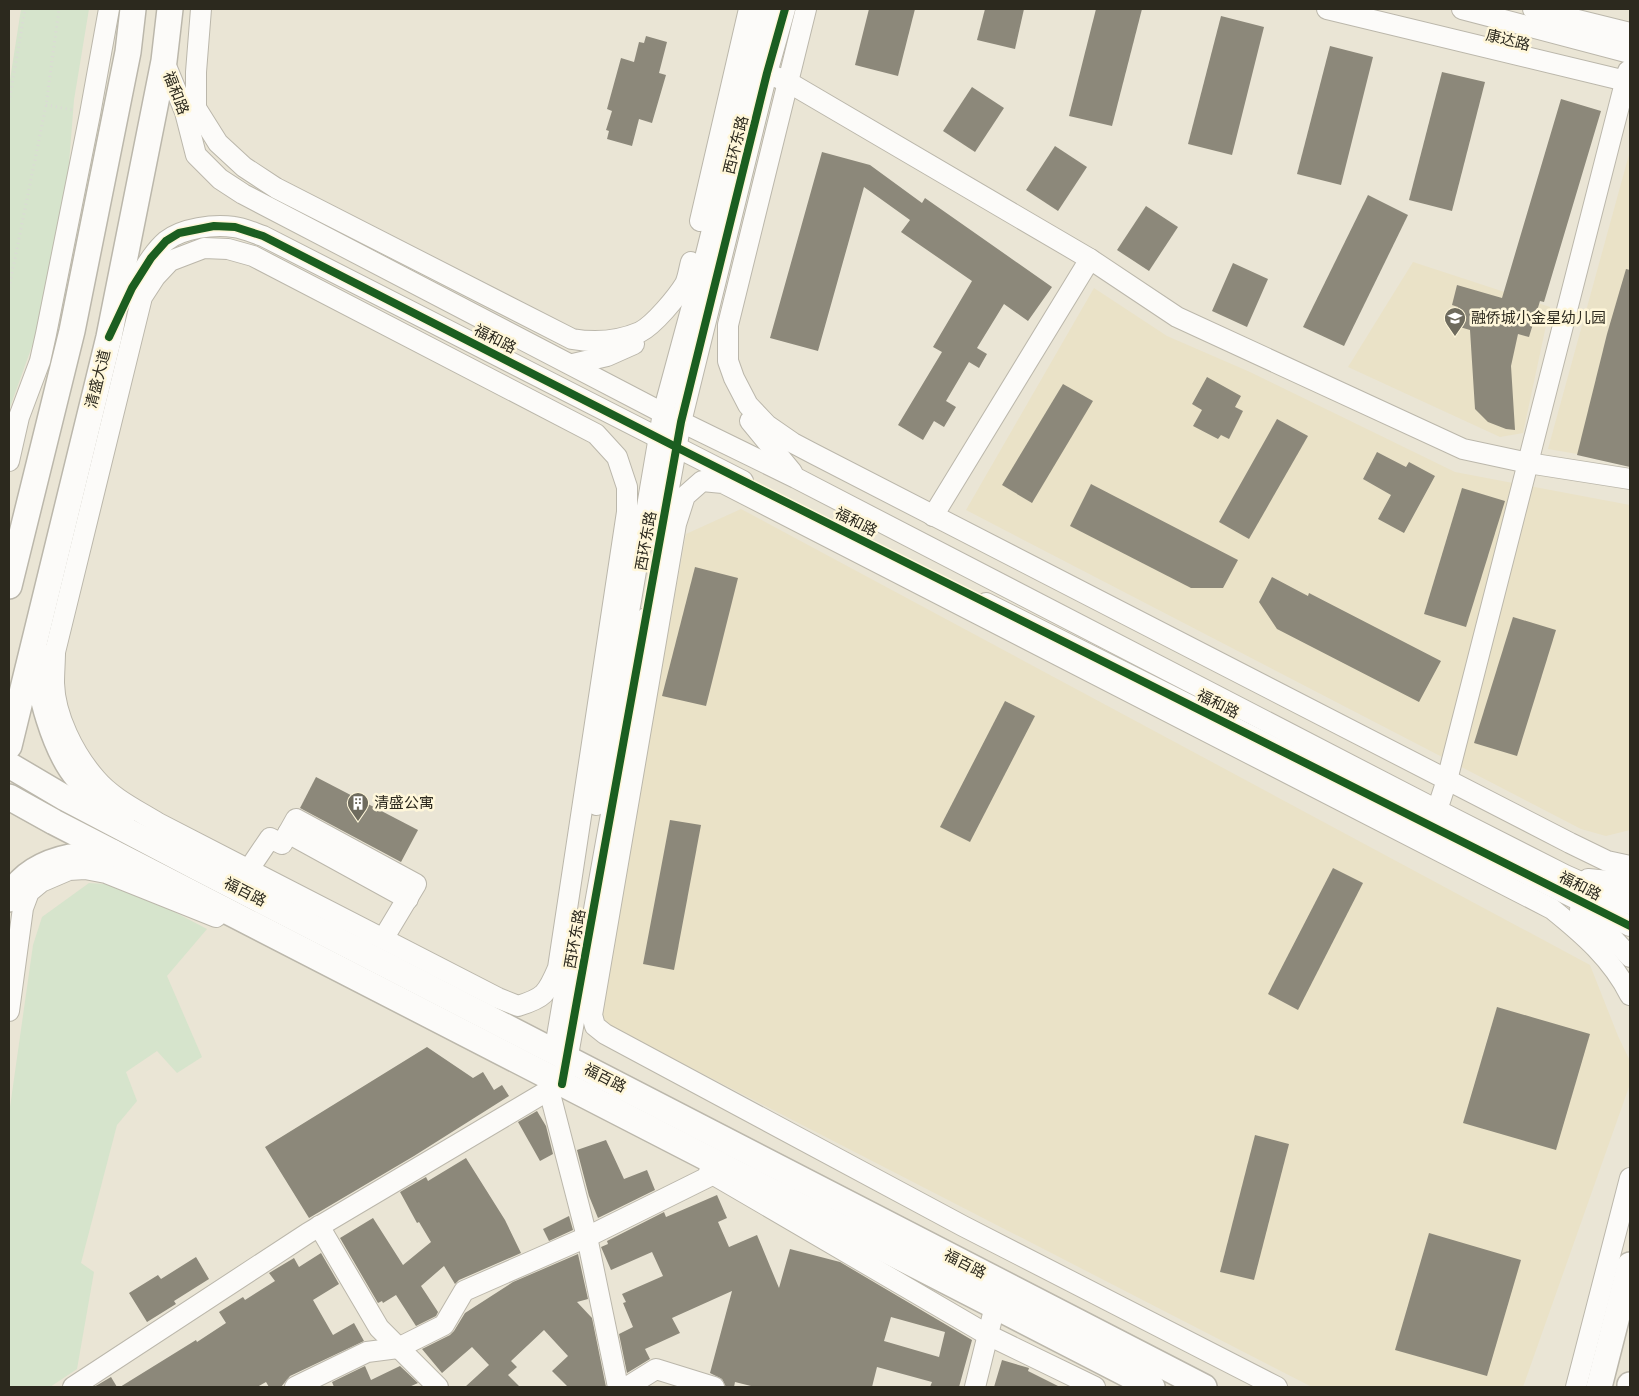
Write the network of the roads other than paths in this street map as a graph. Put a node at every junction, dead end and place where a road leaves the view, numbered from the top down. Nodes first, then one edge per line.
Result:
1 (109, 9) edge
2 (134, 9) edge
3 (170, 9) edge
4 (201, 9) edge
5 (749, 9) edge
6 (767, 9) edge
7 (785, 9) edge
8 (806, 9) edge
9 (1327, 9) edge
10 (1385, 9) edge
11 (1462, 9) edge
12 (1533, 9) edge
13 (1630, 33) edge
14 (164, 61) junction
15 (1629, 72) edge
16 (768, 73) junction
17 (788, 82) junction
18 (705, 258) junction
19 (1090, 259) junction
20 (714, 293) junction
21 (109, 337) junction
22 (572, 364) junction
23 (663, 413) junction
24 (682, 422) junction
25 (658, 438) junction
26 (676, 447) junction
27 (9, 462) edge
28 (1528, 463) junction
29 (796, 478) junction
30 (1630, 479) edge
31 (934, 516) junction
32 (13, 564) edge
33 (9, 586) edge
34 (40, 621) junction
35 (9, 746) edge
36 (9, 765) edge
37 (1447, 780) junction
38 (9, 797) edge
39 (1437, 810) junction
40 (112, 852) junction
41 (1630, 866) edge
42 (198, 868) junction
43 (249, 869) junction
44 (1557, 880) junction
45 (1630, 883) edge
46 (9, 899) edge
47 (1630, 904) edge
48 (1630, 926) edge
49 (384, 939) junction
50 (1630, 957) edge
51 (1630, 995) edge
52 (9, 1011) edge
53 (561, 1056) junction
54 (553, 1083) junction
55 (714, 1174) junction
56 (1630, 1178) edge
57 (319, 1226) junction
58 (587, 1237) junction
59 (1630, 1265) edge
60 (995, 1306) junction
61 (988, 1335) junction
62 (398, 1348) junction
63 (73, 1387) edge
64 (295, 1387) edge
65 (438, 1387) edge
66 (618, 1387) edge
67 (627, 1387) edge
68 (714, 1387) edge
69 (975, 1387) edge
70 (1095, 1387) edge
71 (1152, 1387) edge
72 (1204, 1387) edge
73 (1277, 1387) edge
74 (1576, 1387) edge
75 (1599, 1387) edge

1 - 27 street
2 - 32 main road
3 - 14 main road, 清盛大道
4 - 5 street
6 - 18 street, 西环东路
7 - 16 street, 西环东路
8 - 17 street
9 - 15 street
10 - 15 street, 康达路
11 - 15 street, 康达路
12 - 13 street
14 - 21 main road, 清盛大道
14 - 22 street, 福和路
15 - 28 street
16 - 17 street
16 - 20 street, 西环东路
17 - 19 street
17 - 31 street
18 - 22 street
18 - 23 street, 西环东路
19 - 28 street
19 - 31 street
20 - 24 street, 西环东路
20 - 29 street
21 - 25 street, 福和路
21 - 34 main road, 清盛大道
22 - 23 street, 福和路
23 - 24 street, 福和路
23 - 25 street, 西环东路
24 - 26 street, 西环东路
24 - 29 street, 福和路
25 - 26 street, 福和路
25 - 53 street, 西环东路
26 - 44 street, 福和路
26 - 53 street, 西环东路
28 - 30 street
28 - 37 street
29 - 39 street, 福和路
31 - 37 street
32 - 33 main road
34 - 35 main road, 清盛大道
34 - 42 main road
36 - 42 main road, 福百路
37 - 39 street
37 - 41 street
38 - 40 main road, 福百路
39 - 44 street, 福和路
40 - 46 main road
40 - 54 main road, 福百路
42 - 53 main road, 福百路
43 - 49 street
43 - 49 street
43 - 49 street
44 - 45 street
44 - 47 street, 福和路
44 - 48 street, 福和路
44 - 50 street
51 - 73 street
52 - 54 street
53 - 54 street, 西环东路
53 - 72 main road, 福百路
54 - 55 street
54 - 57 street
54 - 58 street
54 - 60 main road, 福百路
55 - 58 street
55 - 61 street
56 - 74 street
57 - 62 street
57 - 63 street
58 - 62 street
58 - 66 street
59 - 75 main road
60 - 61 street
60 - 71 main road, 福百路
61 - 69 street
61 - 70 street
62 - 64 street
62 - 65 street
67 - 68 street

